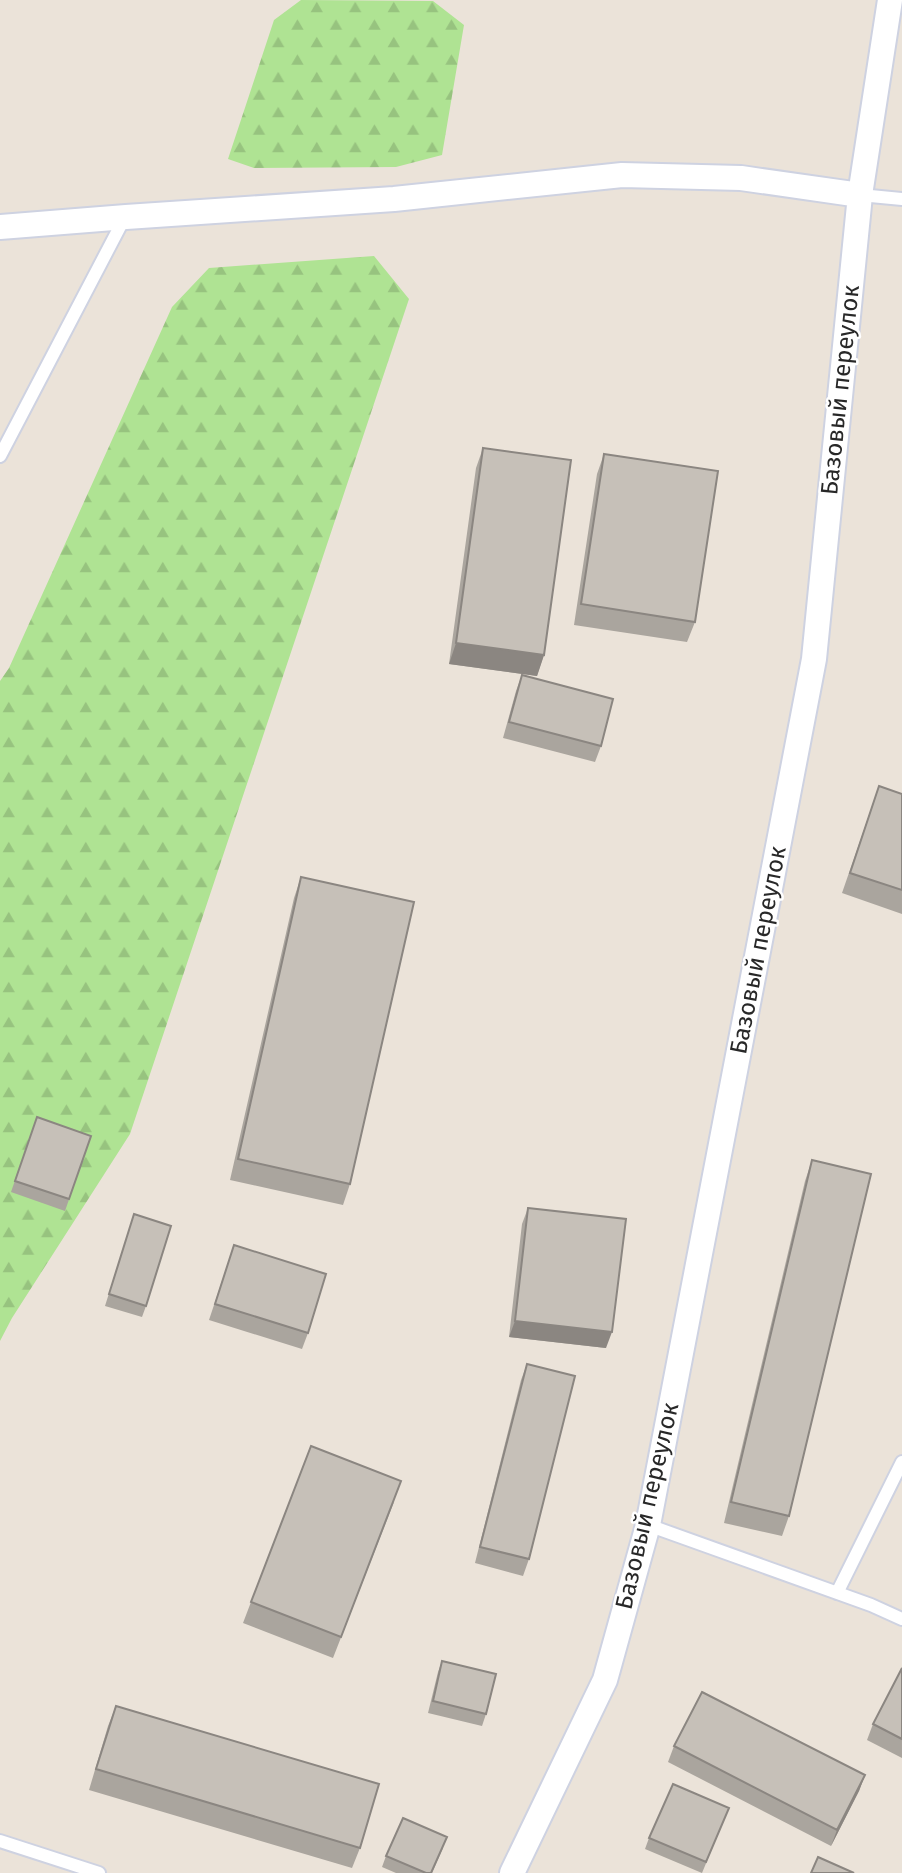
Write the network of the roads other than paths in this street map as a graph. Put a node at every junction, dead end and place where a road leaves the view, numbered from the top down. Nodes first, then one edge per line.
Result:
1 (890, 0) edge
2 (860, 195) junction
3 (902, 200) edge
4 (125, 216) junction
5 (0, 227) edge
6 (0, 456) edge
7 (902, 1462) edge
8 (648, 1525) junction
9 (837, 1593) junction
10 (902, 1619) edge
11 (0, 1841) edge
12 (99, 1873) edge
13 (512, 1873) edge

1 - 2 street, Базовый переулок
2 - 3 lane
2 - 4 street
2 - 8 street, Базовый переулок
4 - 5 street
4 - 6 lane
7 - 9 lane
8 - 9 lane
8 - 13 street, Базовый переулок
9 - 10 lane
11 - 12 lane

